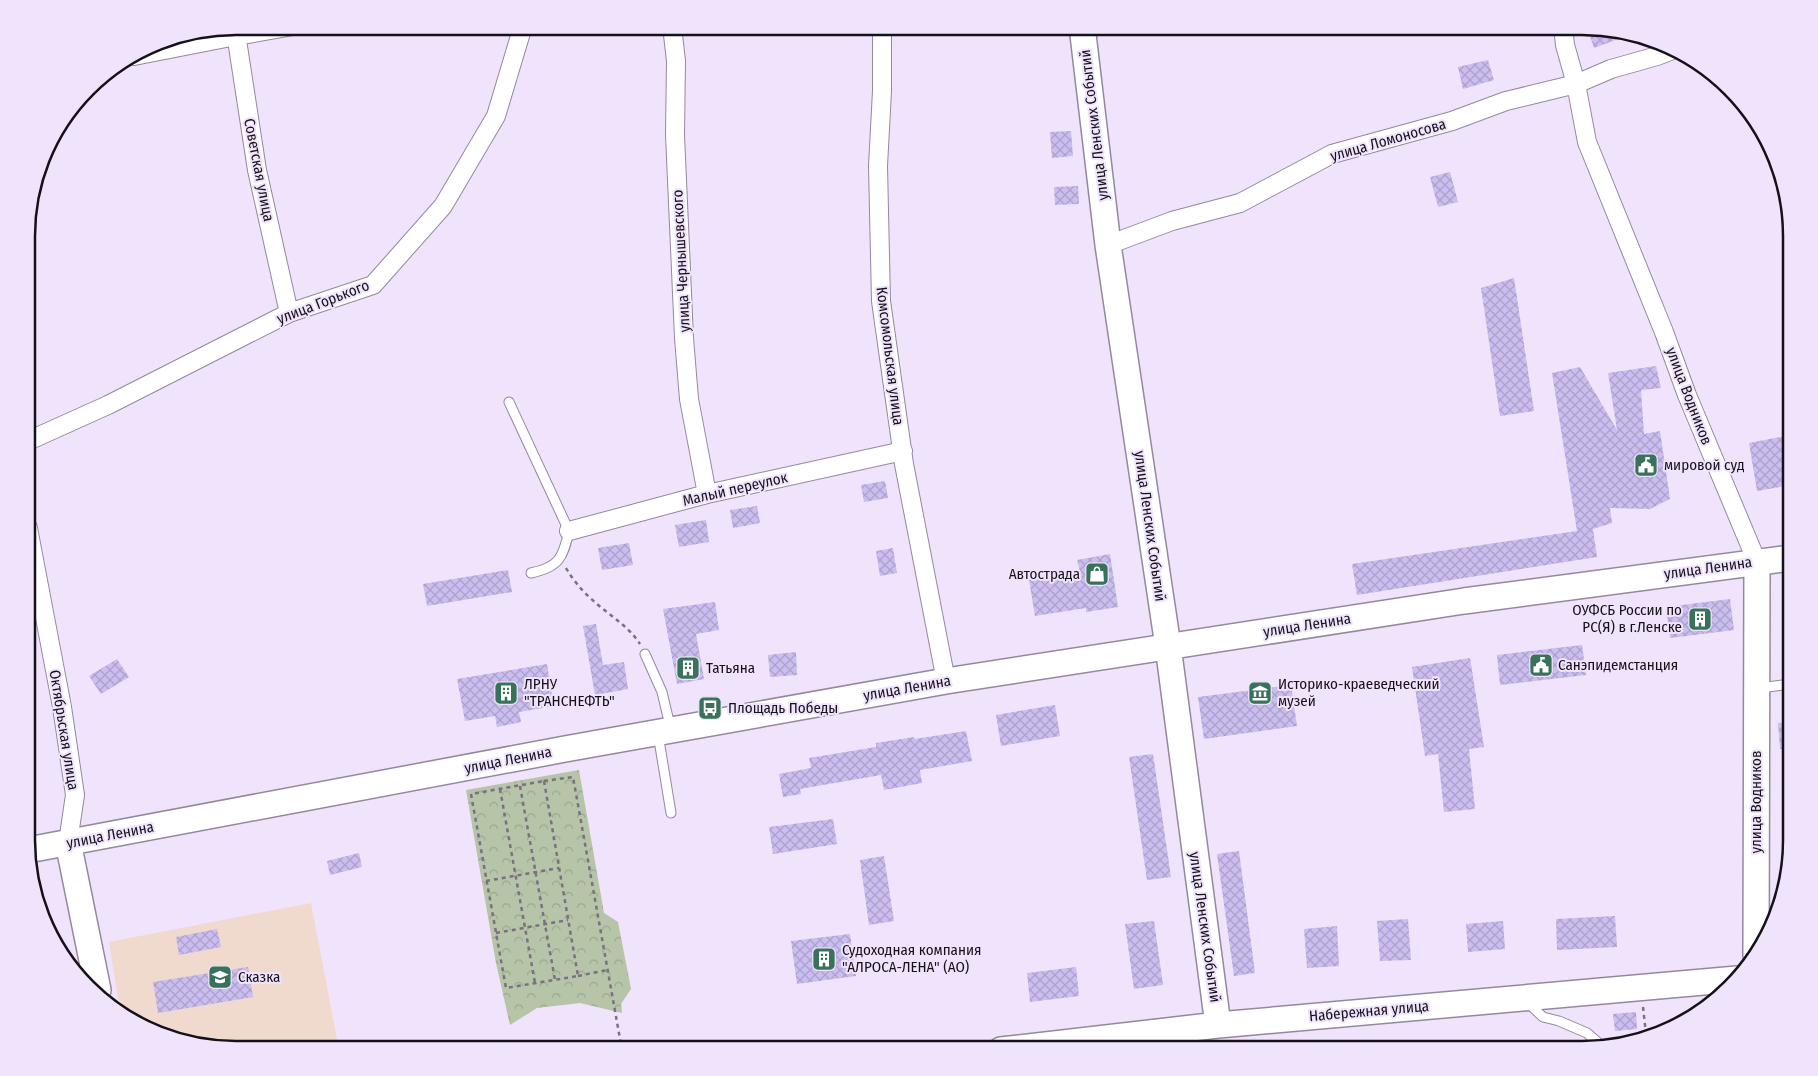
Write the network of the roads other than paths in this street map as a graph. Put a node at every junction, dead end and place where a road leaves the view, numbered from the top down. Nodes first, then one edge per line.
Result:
1 (236, 35) edge
2 (520, 35) edge
3 (673, 35) edge
4 (882, 35) edge
5 (1083, 35) edge
6 (1563, 35) edge
7 (212, 37) edge
8 (162, 49) edge
9 (1665, 53) edge
10 (1576, 84) junction
11 (1108, 245) junction
12 (289, 313) junction
13 (509, 402) dead end
14 (35, 438) edge
15 (903, 451) junction
16 (708, 494) junction
17 (569, 531) junction
18 (1783, 559) edge
19 (1757, 562) junction
20 (35, 565) edge
21 (531, 573) dead end
22 (1168, 646) junction
23 (646, 654) road end
24 (946, 681) junction
25 (1783, 685) edge
26 (1756, 688) junction
27 (665, 731) junction
28 (671, 813) dead end
29 (68, 842) junction
30 (35, 849) edge
31 (1756, 940) edge
32 (1726, 980) edge
33 (97, 985) edge
34 (1524, 998) junction
35 (1218, 1025) junction
36 (1079, 1041) edge
37 (1596, 1041) edge

1 - 12 street, Советская улица
2 - 12 street, улица Горького
3 - 16 street, улица Чернышевского
4 - 15 street, Комсомольская улица
5 - 11 street, улица Ленских Событий
6 - 10 street, улица Водников
7 - 8 street
9 - 10 street, улица Ломоносова
10 - 11 street, улица Ломоносова
10 - 19 street, улица Водников
11 - 22 street, улица Ленских Событий
12 - 14 street, улица Горького
13 - 17 lane
15 - 16 street, Малый переулок
15 - 24 street, Комсомольская улица
16 - 17 street, Малый переулок
17 - 21 lane
18 - 19 street, улица Ленина
19 - 22 street, улица Ленина
19 - 26 street, улица Водников
20 - 29 street, Октябрьская улица
22 - 24 street, улица Ленина
22 - 35 street, улица Ленских Событий
23 - 27 lane
24 - 27 street, улица Ленина
25 - 26 lane
26 - 31 street, улица Водников
27 - 28 lane
27 - 29 street, улица Ленина
29 - 30 street, улица Ленина
29 - 33 street, Октябрьская улица
32 - 34 street, Набережная улица
34 - 35 street, Набережная улица
34 - 37 lane
35 - 36 street, Набережная улица

